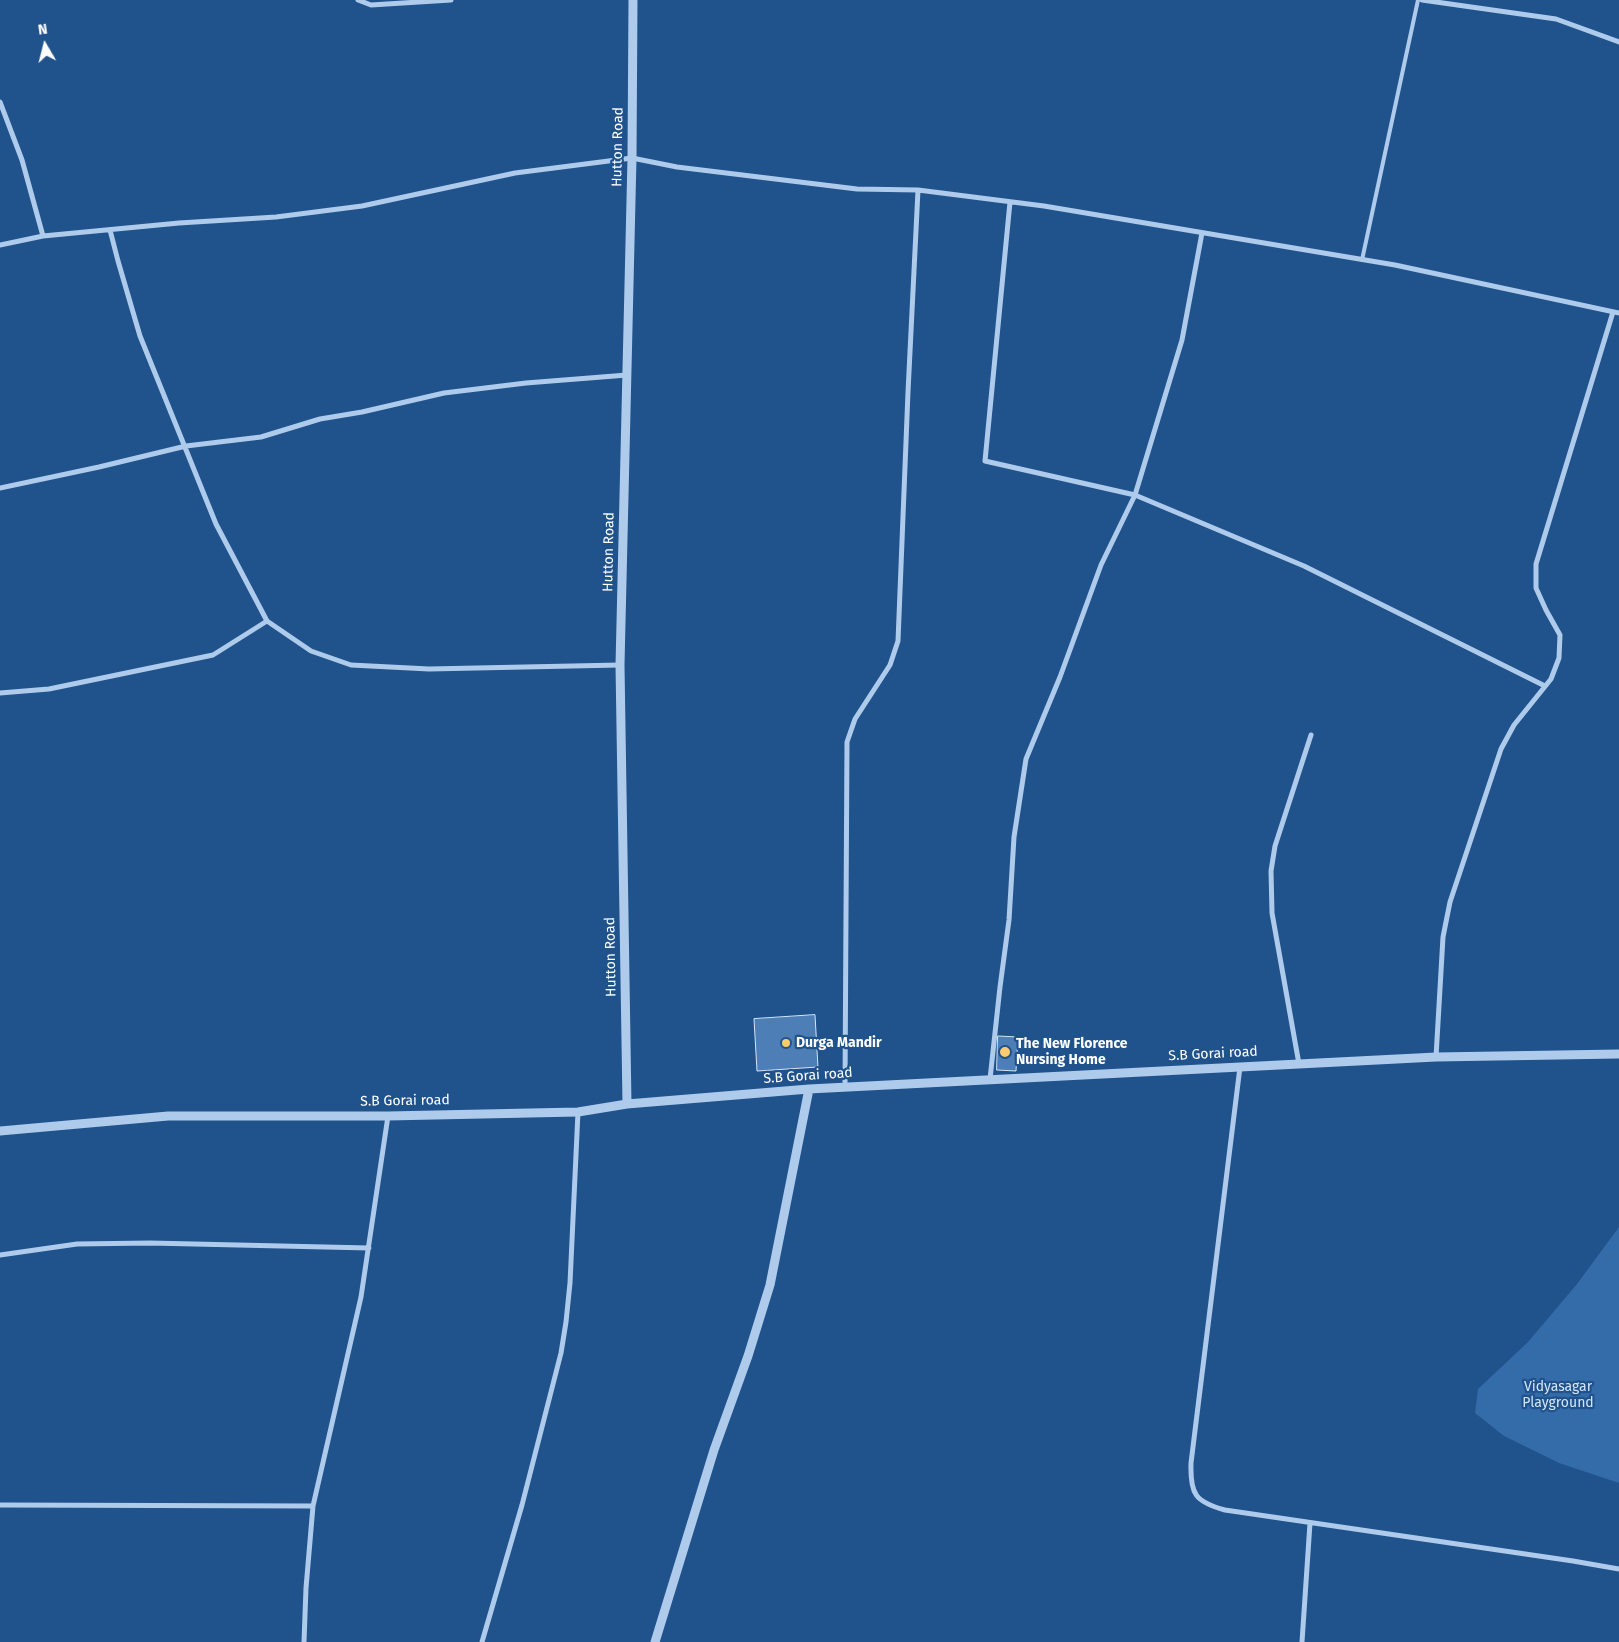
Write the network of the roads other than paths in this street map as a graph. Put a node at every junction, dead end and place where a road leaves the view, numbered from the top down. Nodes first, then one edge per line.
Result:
1 (358, 0) edge
2 (451, 0) edge
3 (633, 0) edge
4 (1420, 0) edge
5 (1619, 42) edge
6 (0, 102) edge
7 (632, 158) junction
8 (918, 190) junction
9 (1010, 202) junction
10 (110, 230) junction
11 (1202, 233) junction
12 (44, 236) junction
13 (0, 244) edge
14 (1362, 260) junction
15 (1616, 312) edge
16 (627, 375) junction
17 (186, 446) junction
18 (0, 488) edge
19 (1135, 495) junction
20 (267, 621) junction
21 (620, 665) junction
22 (1545, 686) junction
23 (0, 693) edge
24 (1311, 735) dead end
25 (1619, 1054) edge
26 (1436, 1056) junction
27 (1299, 1064) junction
28 (1240, 1067) junction
29 (990, 1079) junction
30 (845, 1087) junction
31 (809, 1089) junction
32 (627, 1104) junction
33 (578, 1112) junction
34 (388, 1116) junction
35 (0, 1132) edge
36 (369, 1248) junction
37 (0, 1254) edge
38 (0, 1505) edge
39 (313, 1506) junction
40 (1310, 1523) junction
41 (1619, 1570) edge
42 (304, 1642) edge
43 (482, 1642) edge
44 (655, 1642) edge
45 (1302, 1642) edge

1 - 2 street
3 - 7 street, Hutton Road
4 - 5 street
4 - 14 lane
6 - 12 street
7 - 8 street
7 - 10 street
7 - 16 street, Hutton Road
8 - 9 street
8 - 30 street
9 - 11 street
9 - 19 street
10 - 12 street
10 - 17 street
11 - 14 street
11 - 19 street
12 - 13 street
14 - 15 street
15 - 22 street
16 - 17 street
16 - 21 street, Hutton Road
17 - 18 street
17 - 20 street
19 - 22 street
19 - 29 street
20 - 21 street
20 - 23 street
21 - 32 street, Hutton Road
22 - 26 street
24 - 27 street
25 - 26 street, S.B Gorai road
26 - 27 street, S.B Gorai road
27 - 28 street, S.B Gorai road
28 - 29 street, S.B Gorai road
28 - 40 street
29 - 30 street, S.B Gorai road
30 - 31 street, S.B Gorai road
31 - 32 street, S.B Gorai road
31 - 44 street
32 - 33 street, S.B Gorai road
33 - 34 street, S.B Gorai road
33 - 43 street
34 - 35 street, S.B Gorai road
34 - 36 street
36 - 37 street
36 - 39 street
38 - 39 street
39 - 42 street
40 - 41 street
40 - 45 street

